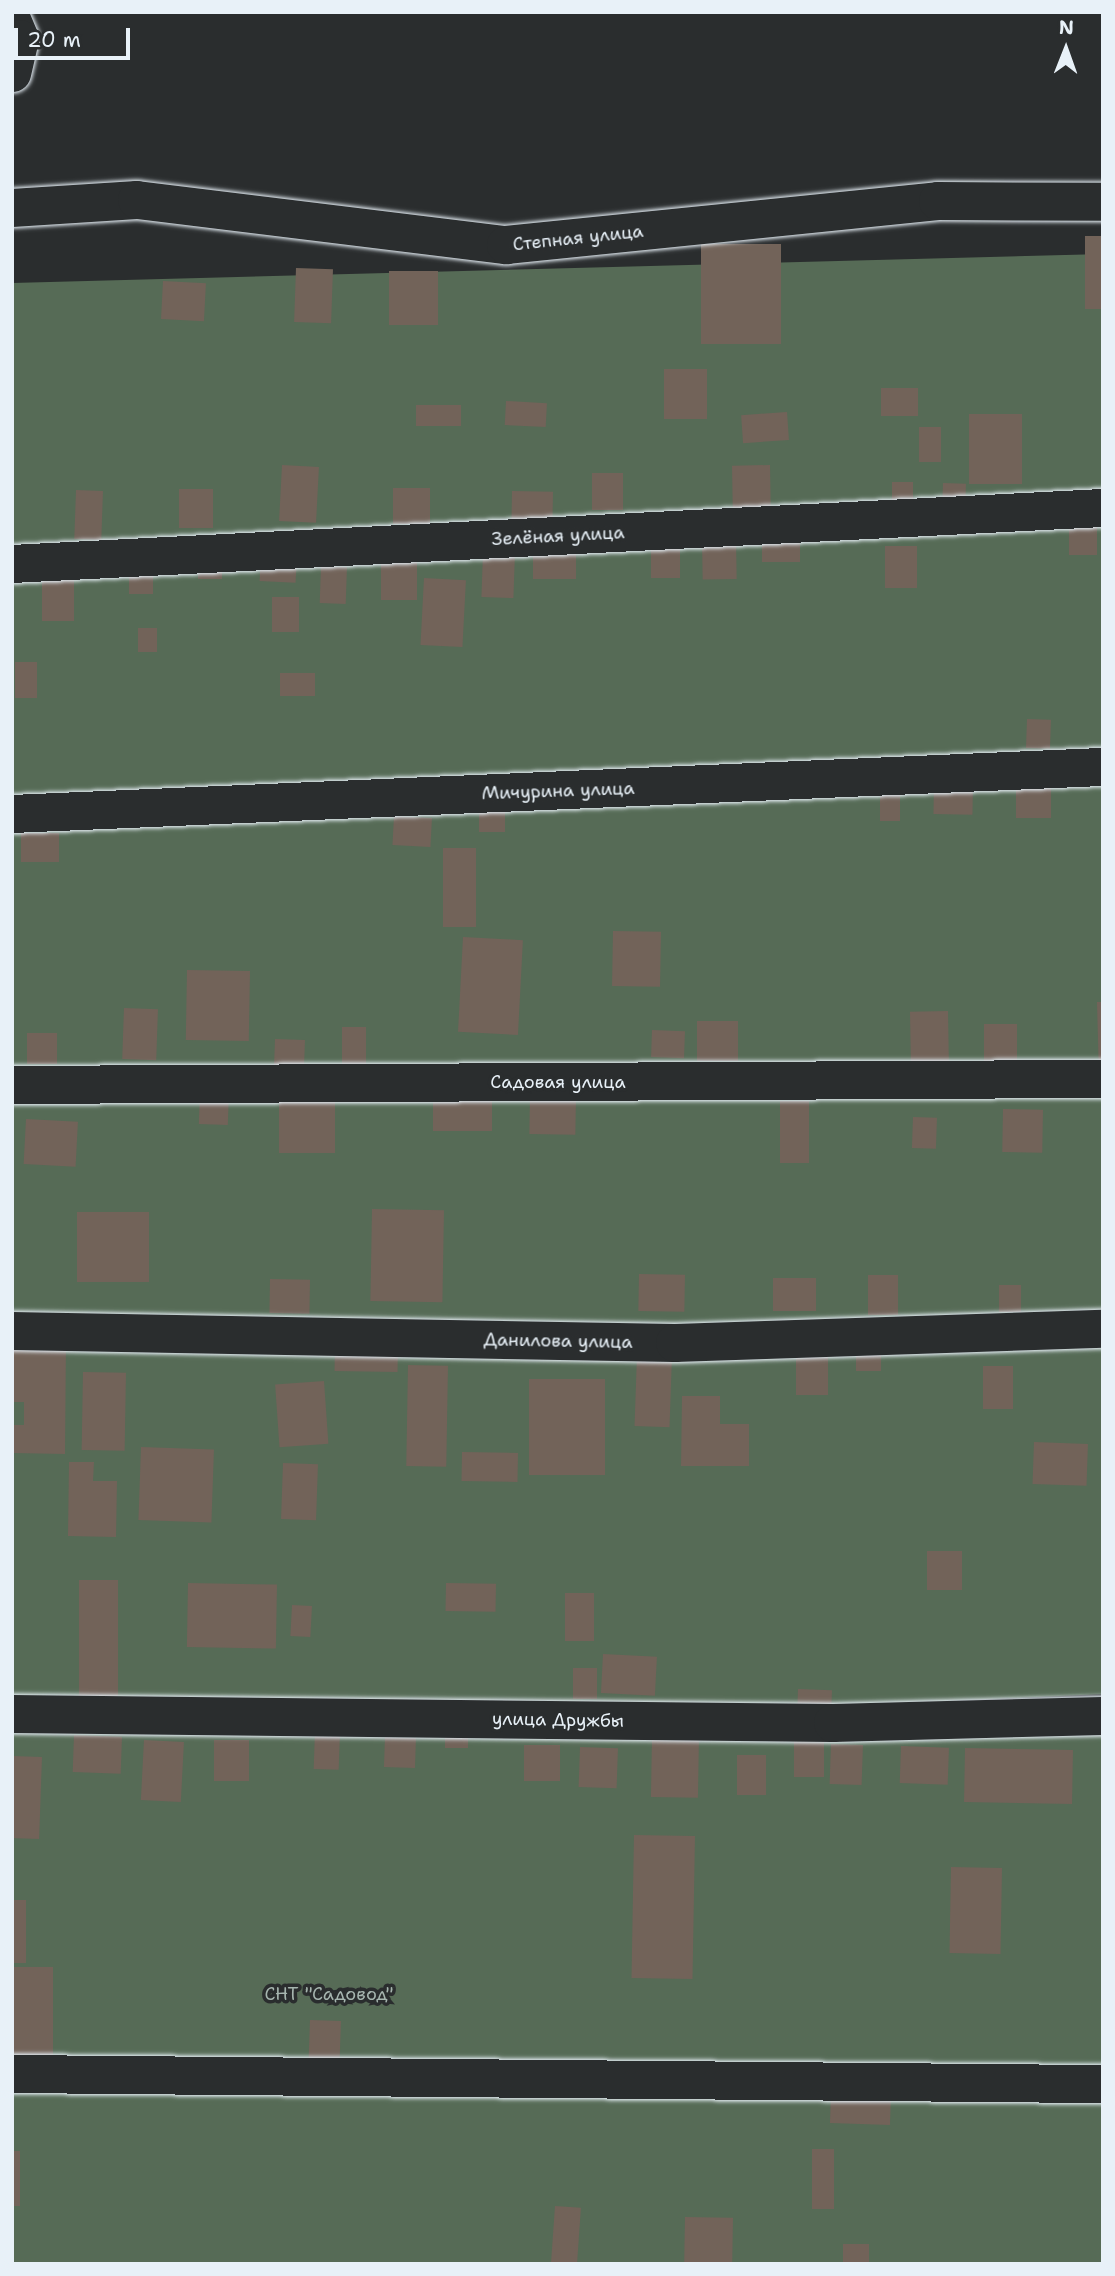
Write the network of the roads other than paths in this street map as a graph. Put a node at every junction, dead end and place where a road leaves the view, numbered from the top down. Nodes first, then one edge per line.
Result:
1 (12, 20) edge
2 (12, 73) edge
3 (1103, 202) edge
4 (12, 208) edge
5 (1103, 508) edge
6 (12, 564) edge
7 (1103, 767) edge
8 (12, 814) edge
9 (1103, 1079) edge
10 (12, 1085) edge
11 (1103, 1329) edge
12 (12, 1331) edge
13 (12, 1714) edge
14 (1103, 1716) edge
15 (12, 2074) edge
16 (1103, 2084) edge

1 - 2 street
3 - 4 street, Степная улица
5 - 6 street, Зелёная улица
7 - 8 street, Мичурина улица
9 - 10 street, Садовая улица
11 - 12 street, Данилова улица
13 - 14 street, улица Дружбы
15 - 16 street

